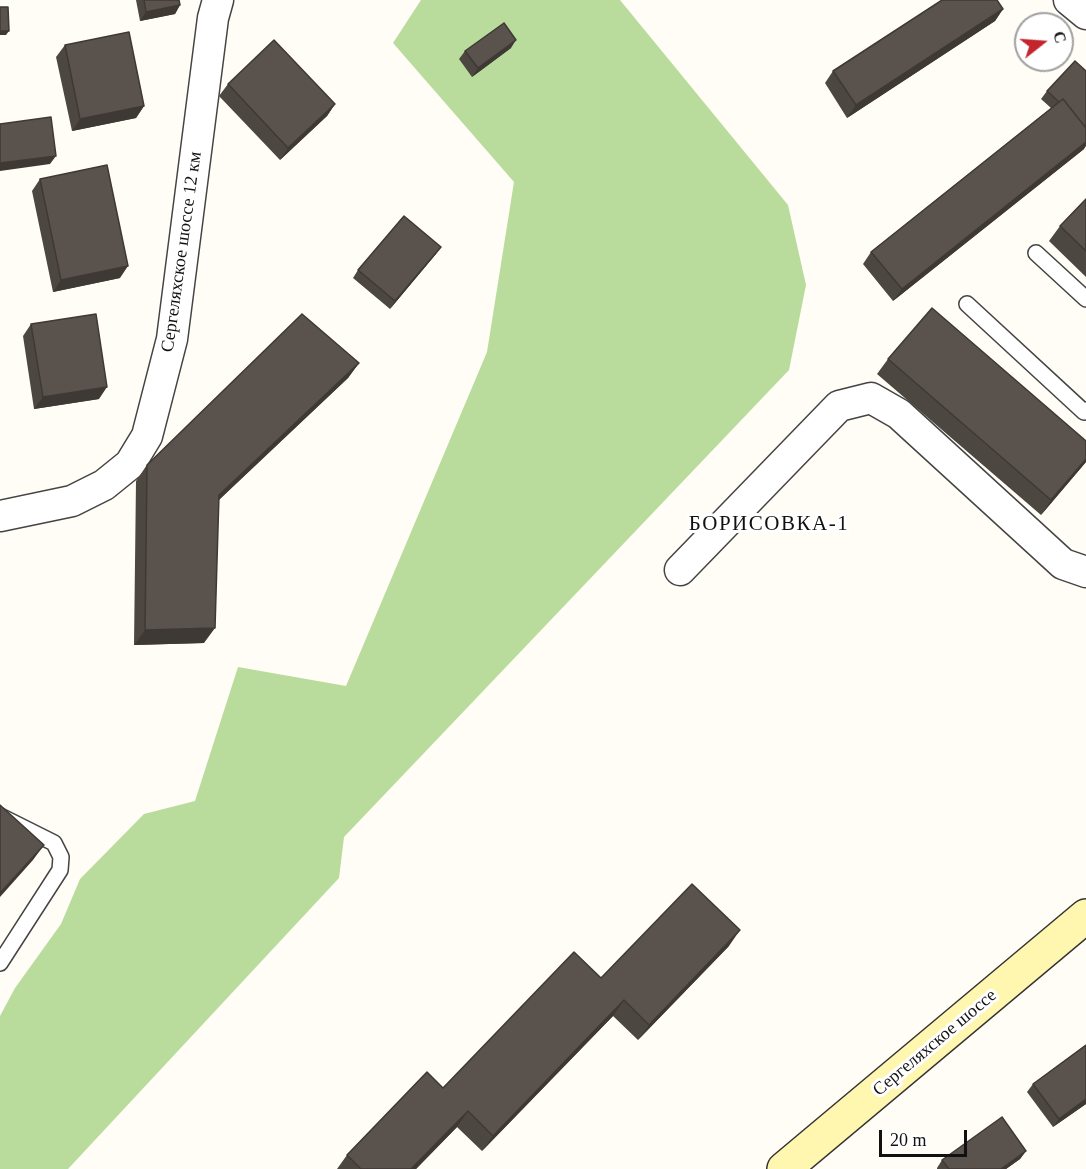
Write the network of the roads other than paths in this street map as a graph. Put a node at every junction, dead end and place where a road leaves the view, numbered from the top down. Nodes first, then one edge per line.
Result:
1 (218, 0) edge
2 (1069, 0) edge
3 (1086, 14) edge
4 (1036, 253) dead end
5 (1086, 300) edge
6 (967, 304) dead end
7 (1086, 411) edge
8 (0, 516) edge
9 (680, 570) dead end
10 (1086, 572) edge
11 (0, 816) edge
12 (1086, 916) edge
13 (0, 963) edge
14 (784, 1169) edge

1 - 8 street, Сергеляхское шоссе 12 км
2 - 3 street
4 - 5 lane
6 - 7 lane
9 - 10 street
11 - 13 lane
12 - 14 main road, Сергеляхское шоссе

